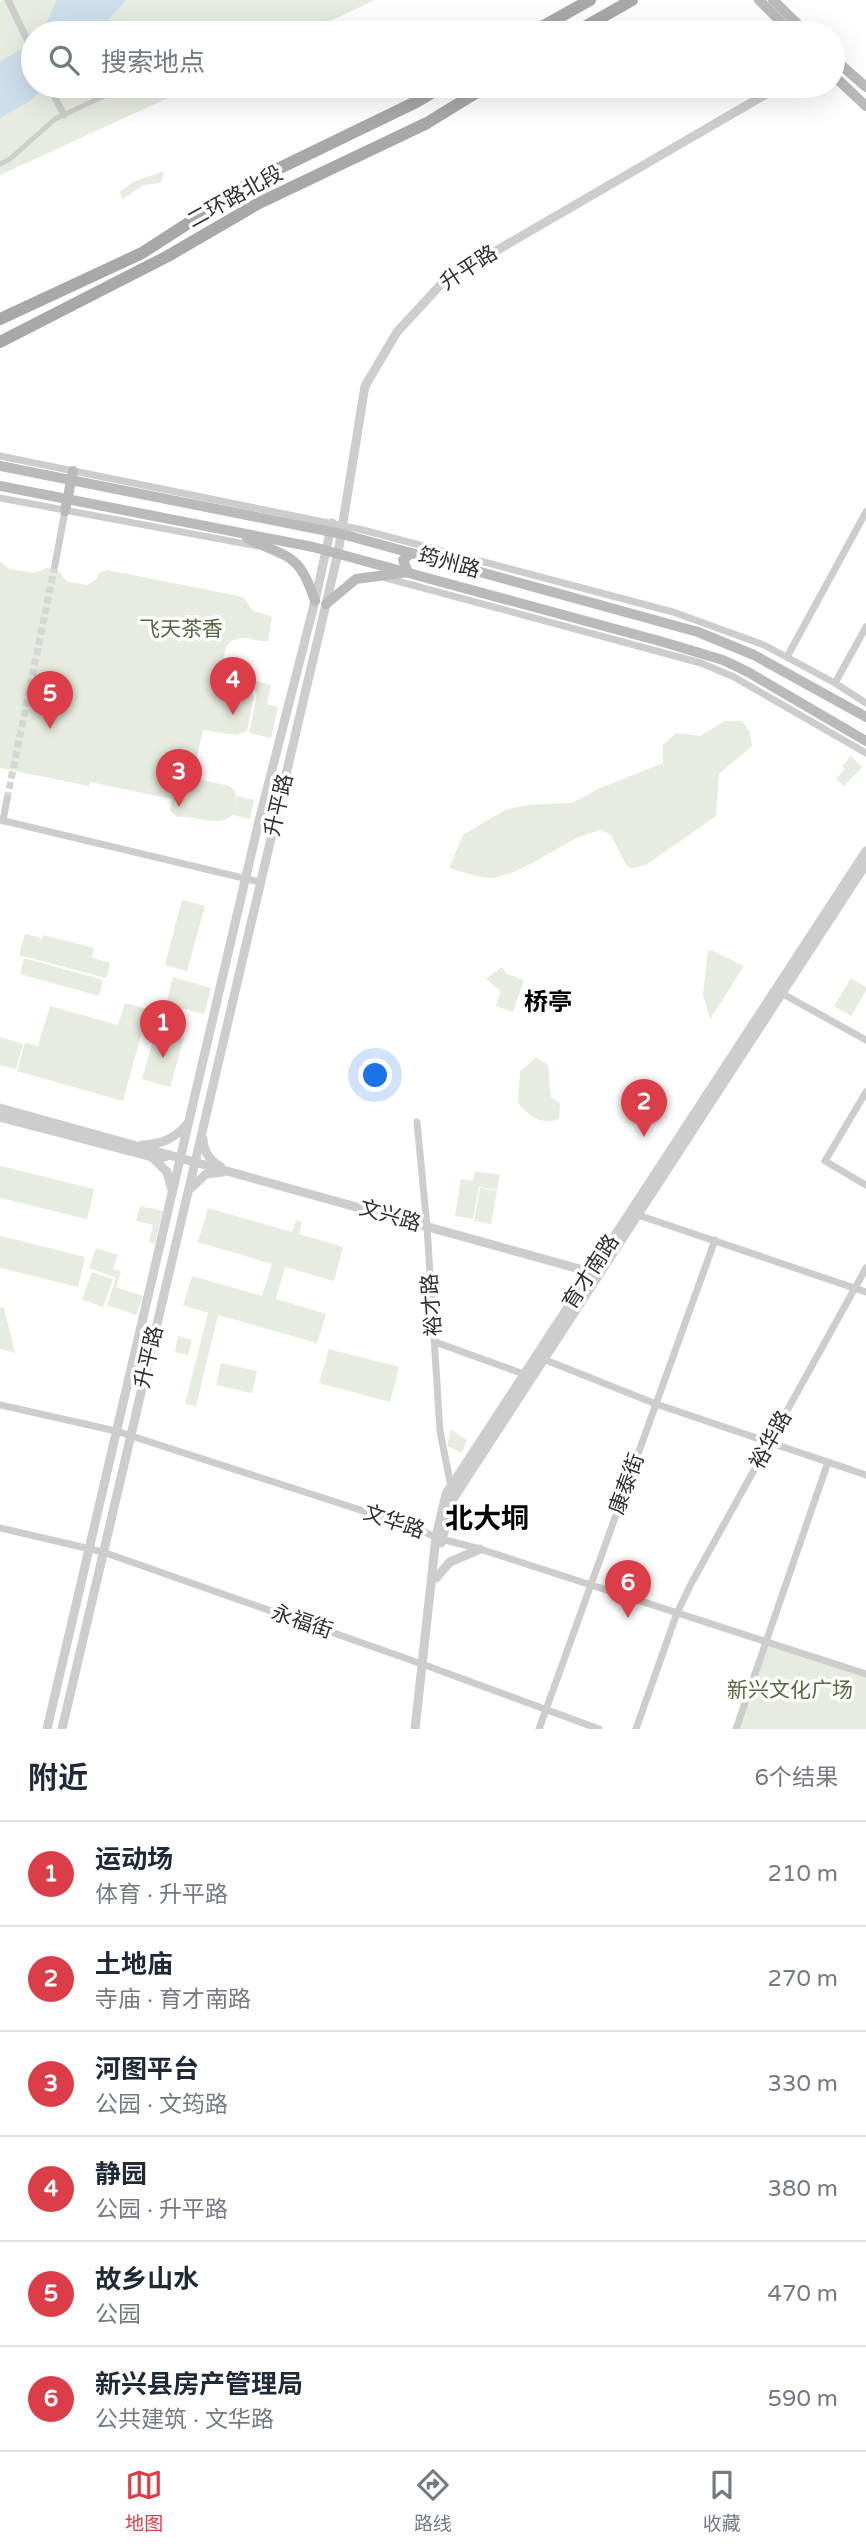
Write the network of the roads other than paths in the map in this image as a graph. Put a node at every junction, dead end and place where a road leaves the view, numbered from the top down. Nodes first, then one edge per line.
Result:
1 (8, 0) edge
2 (590, 0) edge
3 (632, 0) edge
4 (759, 0) edge
5 (774, 0) edge
6 (552, 21) edge
7 (595, 21) edge
8 (780, 21) edge
9 (795, 21) edge
10 (21, 27) edge
11 (845, 69) edge
12 (845, 86) edge
13 (866, 87) edge
14 (55, 98) edge
15 (100, 98) edge
16 (423, 98) edge
17 (468, 98) edge
18 (759, 98) edge
19 (416, 102) junction
20 (866, 106) edge
21 (64, 115) junction
22 (427, 123) junction
23 (0, 164) edge
24 (65, 290) junction
25 (74, 305) junction
26 (0, 319) edge
27 (0, 342) edge
28 (0, 456) edge
29 (0, 466) edge
30 (72, 475) junction
31 (0, 486) edge
32 (0, 498) edge
33 (67, 499) junction
34 (65, 511) junction
35 (866, 512) edge
36 (337, 528) junction
37 (235, 532) junction
38 (266, 547) junction
39 (332, 552) junction
40 (411, 553) junction
41 (55, 565) tunnel mouth
42 (408, 572) junction
43 (382, 576) junction
44 (321, 602) junction
45 (866, 627) edge
46 (787, 657) junction
47 (835, 683) junction
48 (866, 703) edge
49 (866, 716) edge
50 (855, 734) junction
51 (866, 741) edge
52 (866, 751) edge
53 (7, 799) dead end
54 (1, 820) edge
55 (866, 850) edge
56 (866, 864) edge
57 (246, 878) junction
58 (260, 881) junction
59 (783, 994) junction
60 (866, 1040) edge
61 (866, 1092) edge
62 (0, 1108) edge
63 (0, 1116) edge
64 (189, 1122) junction
65 (417, 1122) dead end
66 (202, 1129) junction
67 (133, 1145) junction
68 (152, 1157) junction
69 (180, 1158) junction
70 (195, 1162) junction
71 (228, 1171) junction
72 (866, 1185) edge
73 (172, 1193) junction
74 (186, 1199) junction
75 (638, 1215) junction
76 (427, 1227) junction
77 (715, 1240) junction
78 (866, 1268) edge
79 (595, 1273) junction
80 (855, 1288) junction
81 (866, 1292) edge
82 (435, 1342) junction
83 (543, 1359) junction
84 (524, 1374) junction
85 (656, 1404) junction
86 (0, 1405) edge
87 (116, 1431) junction
88 (130, 1436) junction
89 (769, 1442) junction
90 (828, 1462) junction
91 (866, 1475) edge
92 (451, 1487) junction
93 (0, 1528) edge
94 (438, 1538) junction
95 (89, 1548) junction
96 (480, 1549) junction
97 (103, 1552) junction
98 (436, 1578) junction
99 (590, 1585) junction
100 (677, 1613) junction
101 (765, 1641) junction
102 (425, 1665) junction
103 (866, 1674) edge
104 (545, 1710) junction
105 (47, 1729) edge
106 (62, 1729) edge
107 (415, 1729) edge
108 (421, 1729) edge
109 (538, 1729) edge
110 (599, 1729) edge
111 (636, 1729) edge
112 (736, 1729) edge

1 - 10 street
2 - 6 main road
3 - 7 main road
4 - 8 main road
5 - 9 main road
11 - 13 main road
12 - 20 main road
14 - 21 street
15 - 21 street
16 - 19 main road, 二环路北段
17 - 22 main road, 二环路北段
18 - 36 street, 升平路
19 - 22 main road
19 - 24 main road, 二环路北段
21 - 23 street
22 - 25 main road, 二环路北段
24 - 25 main road
24 - 26 main road, 二环路北段
25 - 27 main road, 二环路北段
28 - 30 street
29 - 30 main road, 筠州路
30 - 33 main road
30 - 36 main road, 筠州路
31 - 33 main road, 筠州路
32 - 34 street
33 - 34 main road
33 - 37 main road, 筠州路
34 - 38 street
34 - 41 street
35 - 46 street
36 - 39 street, 升平路
36 - 40 main road, 筠州路
36 - 46 street
37 - 38 main road
37 - 39 main road, 筠州路
38 - 44 main road
39 - 42 main road, 筠州路
39 - 44 street, 升平路
40 - 42 main road
40 - 49 main road, 筠州路
42 - 43 main road
42 - 50 main road, 筠州路
43 - 44 main road
43 - 52 street
44 - 57 street, 升平路
44 - 58 street, 升平路
45 - 47 street
46 - 47 street
47 - 48 street
50 - 51 main road, 筠州路
50 - 52 main road
53 - 54 street
54 - 57 street
55 - 79 street, 育才南路
56 - 59 street, 育才南路
57 - 58 street
57 - 64 street, 升平路
58 - 66 street, 升平路
59 - 60 street
59 - 75 street, 育才南路
61 - 72 street
62 - 67 street, 文兴路
63 - 68 street, 文兴路
64 - 67 street
64 - 69 street, 升平路
65 - 76 street, 裕才路
66 - 70 street, 升平路
66 - 71 street
67 - 69 street, 文兴路
68 - 69 street, 文兴路
68 - 73 street
69 - 70 street, 文兴路
69 - 73 street, 升平路
70 - 71 street, 文兴路
70 - 74 street, 升平路
71 - 74 street
71 - 76 street, 文兴路
73 - 87 street, 升平路
74 - 88 street, 升平路
75 - 77 street
75 - 79 street, 育才南路
76 - 79 street, 文兴路
76 - 82 street, 裕才路
77 - 80 street
77 - 85 street, 康泰街
78 - 80 street, 裕华路
79 - 83 street, 育才南路
79 - 84 street, 育才南路
80 - 81 street
80 - 89 street, 裕华路
82 - 84 street
82 - 92 street, 裕才路
83 - 85 street
83 - 94 street, 育才南路
84 - 92 street, 育才南路
85 - 89 street
85 - 99 street, 康泰街
86 - 87 street, 文华路
87 - 88 street, 文华路
87 - 95 street, 升平路
88 - 94 street, 文华路
88 - 97 street, 升平路
89 - 90 street
89 - 100 street, 裕华路
90 - 91 street
90 - 101 street
92 - 94 street, 育才南路
93 - 95 street, 永福街
94 - 96 street, 文华路
94 - 98 street, 育才南路
94 - 102 street, 育才南路
95 - 97 street, 永福街
95 - 105 street, 升平路
96 - 98 street
96 - 99 street, 文华路
97 - 102 street, 永福街
97 - 106 street, 升平路
98 - 102 street, 育才南路
99 - 100 street, 文华路
99 - 104 street, 康泰街
100 - 101 street, 文华路
100 - 111 street, 裕华路
101 - 103 street, 文华路
101 - 112 street
102 - 104 street, 永福街
102 - 107 street, 育才南路
102 - 108 street, 育才南路
104 - 109 street, 康泰街
104 - 110 street, 永福街

